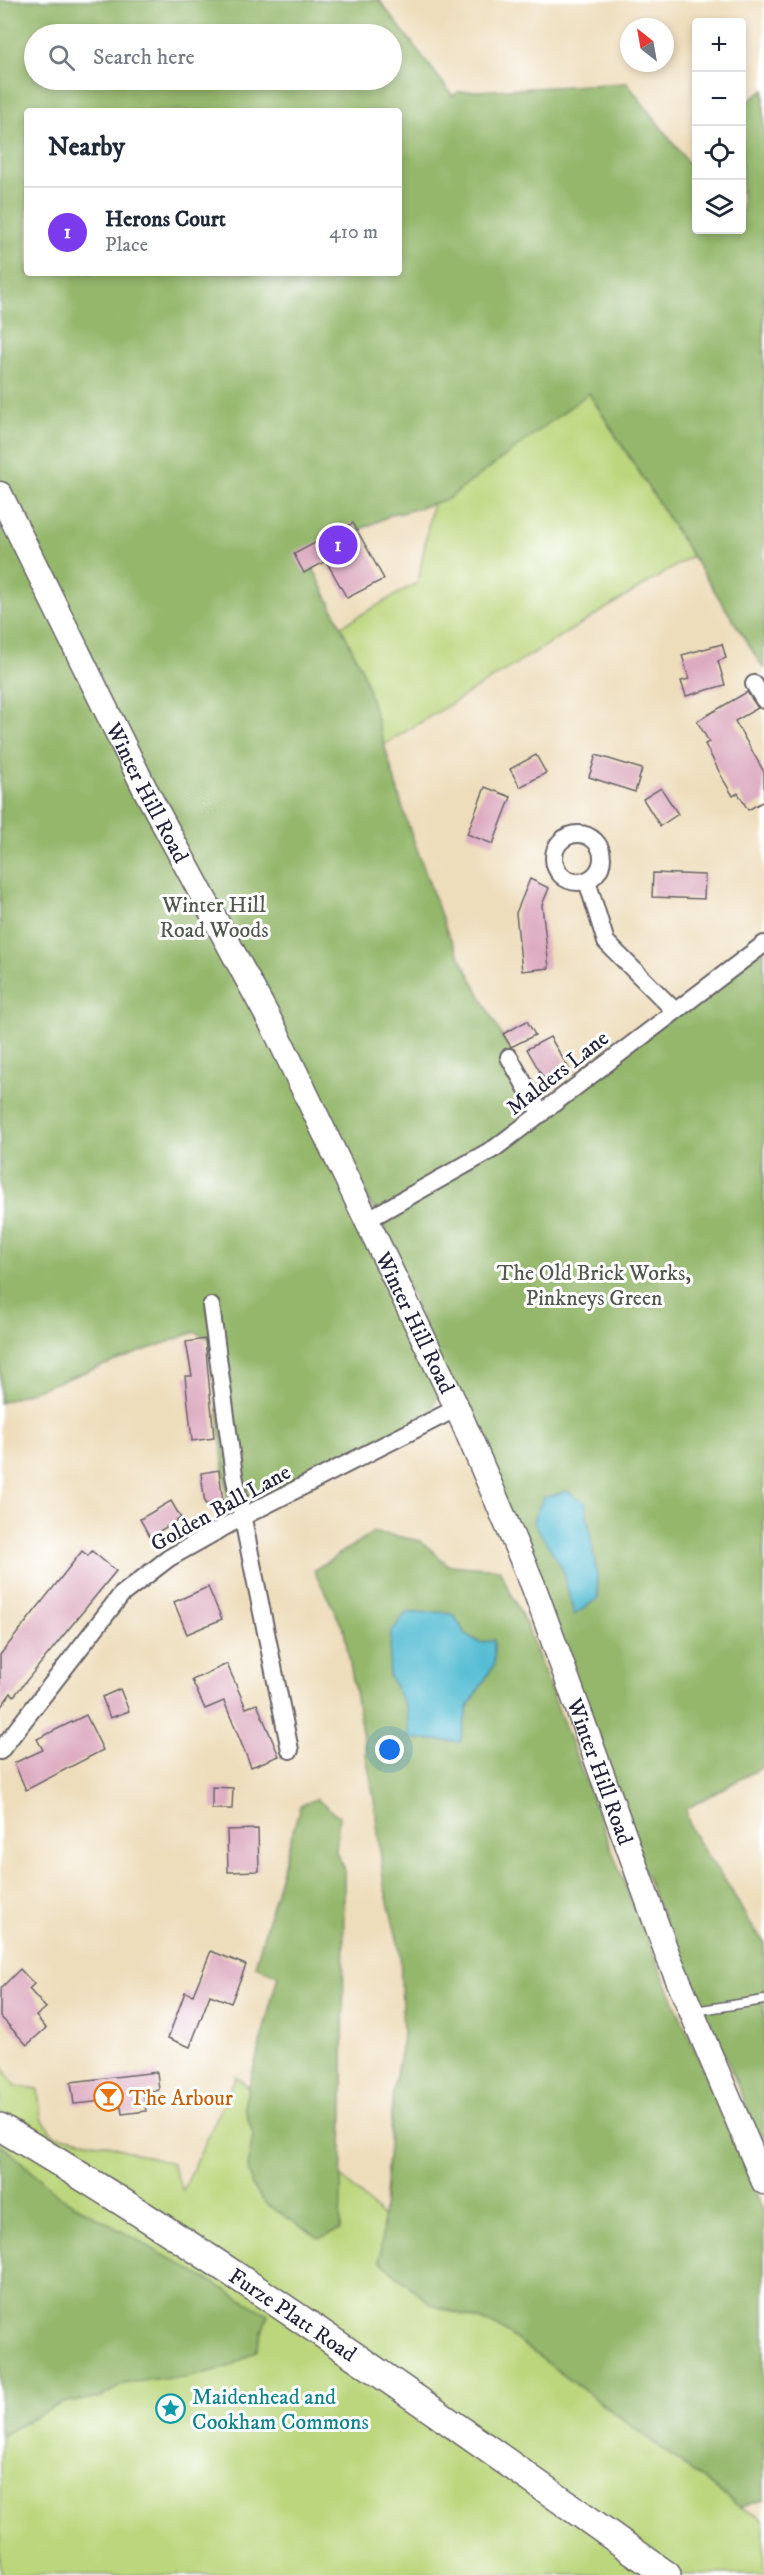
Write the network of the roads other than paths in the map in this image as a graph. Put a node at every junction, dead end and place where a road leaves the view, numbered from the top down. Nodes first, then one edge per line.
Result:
1 (0, 494) edge
2 (754, 684) dead end
3 (764, 700) edge
4 (587, 881) dead end
5 (764, 944) edge
6 (674, 1010) junction
7 (509, 1057) dead end
8 (541, 1114) junction
9 (367, 1220) junction
10 (211, 1306) dead end
11 (457, 1408) junction
12 (242, 1516) junction
13 (290, 1750) dead end
14 (0, 1751) edge
15 (764, 2000) edge
16 (692, 2011) junction
17 (0, 2127) edge
18 (764, 2182) edge
19 (667, 2575) edge

1 - 9 street, Winter Hill Road
2 - 3 street
4 - 6 street
5 - 6 street, Malders Lane
6 - 8 street, Malders Lane
7 - 8 street
8 - 9 street, Malders Lane
9 - 11 street, Winter Hill Road
10 - 12 street
11 - 12 street, Golden Ball Lane
11 - 16 street, Winter Hill Road
12 - 13 street
12 - 14 street, Golden Ball Lane
15 - 16 lane
16 - 18 street, Winter Hill Road
17 - 19 main road, Furze Platt Road

